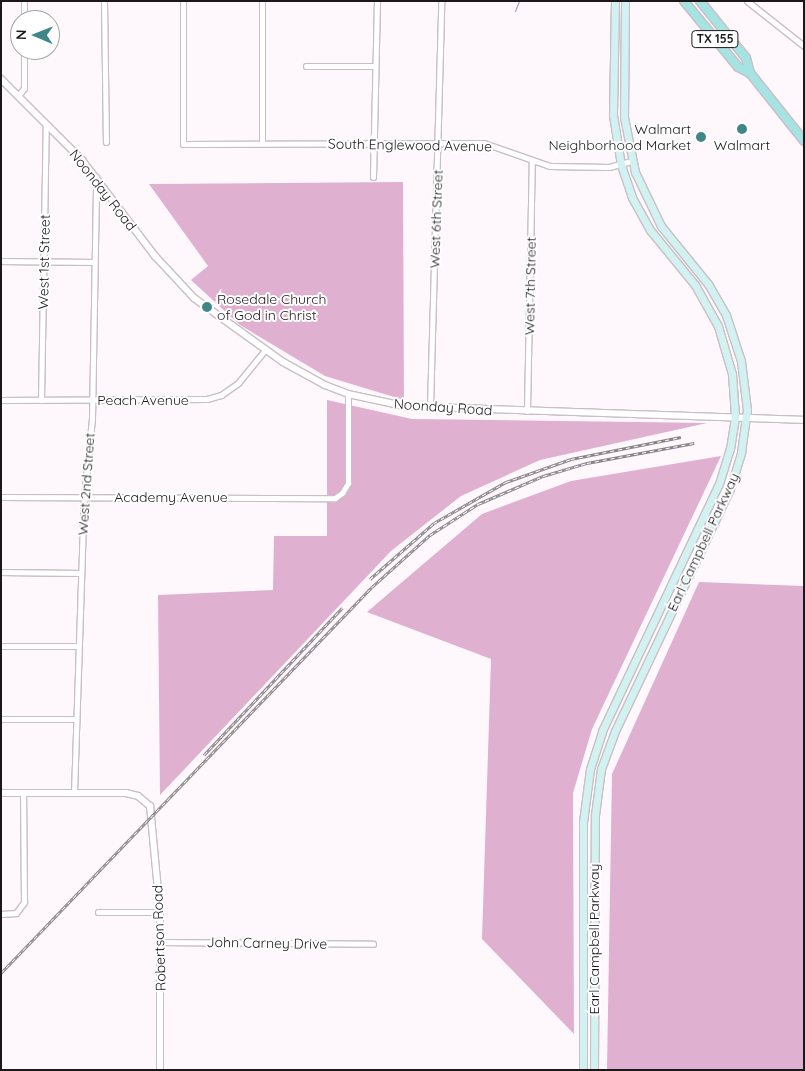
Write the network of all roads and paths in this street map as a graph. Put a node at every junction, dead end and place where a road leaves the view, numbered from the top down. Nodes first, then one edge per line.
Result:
1 (104, 1) edge
2 (182, 1) edge
3 (262, 1) edge
4 (377, 1) edge
5 (441, 1) edge
6 (615, 1) edge
7 (625, 1) edge
8 (684, 1) edge
9 (700, 1) edge
10 (747, 1) edge
11 (614, 36) junction
12 (624, 37) junction
13 (804, 46) edge
14 (614, 58) junction
15 (624, 58) junction
16 (24, 60) edge
17 (306, 66) dead end
18 (375, 66) junction
19 (613, 71) junction
20 (624, 72) junction
21 (750, 73) junction
22 (1, 79) edge
23 (18, 96) junction
24 (612, 106) junction
25 (624, 106) junction
26 (46, 124) junction
27 (106, 142) dead end
28 (804, 142) edge
29 (262, 143) junction
30 (438, 143) junction
31 (375, 144) junction
32 (532, 161) junction
33 (632, 161) junction
34 (621, 165) junction
35 (96, 176) junction
36 (373, 177) dead end
37 (1, 261) edge
38 (44, 261) junction
39 (94, 262) junction
40 (699, 272) junction
41 (690, 280) junction
42 (265, 350) junction
43 (348, 394) junction
44 (1, 400) edge
45 (41, 400) junction
46 (92, 400) junction
47 (430, 408) junction
48 (527, 411) junction
49 (735, 416) junction
50 (746, 417) junction
51 (804, 420) edge
52 (1, 497) edge
53 (84, 497) junction
54 (1, 572) edge
55 (80, 573) junction
56 (1, 646) edge
57 (78, 646) junction
58 (1, 719) edge
59 (76, 719) junction
60 (1, 792) edge
61 (74, 792) junction
62 (23, 793) junction
63 (584, 804) junction
64 (595, 806) junction
65 (98, 912) dead end
66 (160, 912) junction
67 (1, 914) edge
68 (161, 942) junction
69 (373, 944) dead end
70 (160, 1070) edge
71 (582, 1070) edge
72 (594, 1070) edge

1 - 27 street
2 - 29 street, South Englewood Avenue
3 - 29 street
4 - 18 street
5 - 30 street, West 6th Street
6 - 11 main road, Earl Campbell Parkway
7 - 12 main road, Earl Campbell Parkway
8 - 21 main road, TX 155
9 - 21 main road, TX 155
10 - 13 street
11 - 12 main road
11 - 14 main road, Earl Campbell Parkway
12 - 15 main road, Earl Campbell Parkway
14 - 15 main road
14 - 19 main road, Earl Campbell Parkway
15 - 20 main road, Earl Campbell Parkway
16 - 23 street
17 - 18 street
18 - 31 street
19 - 20 main road
19 - 24 main road, Earl Campbell Parkway
20 - 25 main road, Earl Campbell Parkway
21 - 28 main road, TX 155
22 - 23 street, Noonday Road
23 - 26 street, Noonday Road
24 - 25 main road
24 - 34 main road, Earl Campbell Parkway
25 - 33 main road, Earl Campbell Parkway
26 - 35 street, Noonday Road
26 - 38 street, West 1st Street
29 - 31 street, South Englewood Avenue
30 - 31 street, South Englewood Avenue
30 - 32 street, South Englewood Avenue
30 - 47 street, West 6th Street
31 - 36 street
32 - 34 street, South Englewood Avenue
32 - 48 street, West 7th Street
33 - 34 street, South Englewood Avenue
33 - 40 main road, Earl Campbell Parkway
34 - 41 main road, Earl Campbell Parkway
35 - 39 street, West 2nd Street
35 - 42 street, Noonday Road
37 - 38 street
38 - 39 street
38 - 45 street, West 1st Street
39 - 46 street, West 2nd Street
40 - 41 main road
40 - 50 main road, Earl Campbell Parkway
41 - 49 main road, Earl Campbell Parkway
42 - 43 street, Noonday Road
42 - 46 street, Peach Avenue
43 - 47 street, Noonday Road
43 - 53 street, Academy Avenue
44 - 45 street, Peach Avenue
45 - 46 street, Peach Avenue
46 - 53 street, West 2nd Street
47 - 48 street, Noonday Road
48 - 49 street, Noonday Road
49 - 50 street, Noonday Road
49 - 63 main road, Earl Campbell Parkway
50 - 51 street, Noonday Road
50 - 64 main road, Earl Campbell Parkway
52 - 53 street, Academy Avenue
53 - 55 street, West 2nd Street
54 - 55 street
55 - 57 street, West 2nd Street
56 - 57 street
57 - 59 street, West 2nd Street
58 - 59 street
59 - 61 street, West 2nd Street
60 - 62 street
61 - 62 street
61 - 66 street, Robertson Road
62 - 67 street
63 - 64 main road
63 - 71 main road, Earl Campbell Parkway
64 - 72 main road, Earl Campbell Parkway
65 - 66 street
66 - 68 street, Robertson Road
68 - 69 street, John Carney Drive
68 - 70 street, Robertson Road

